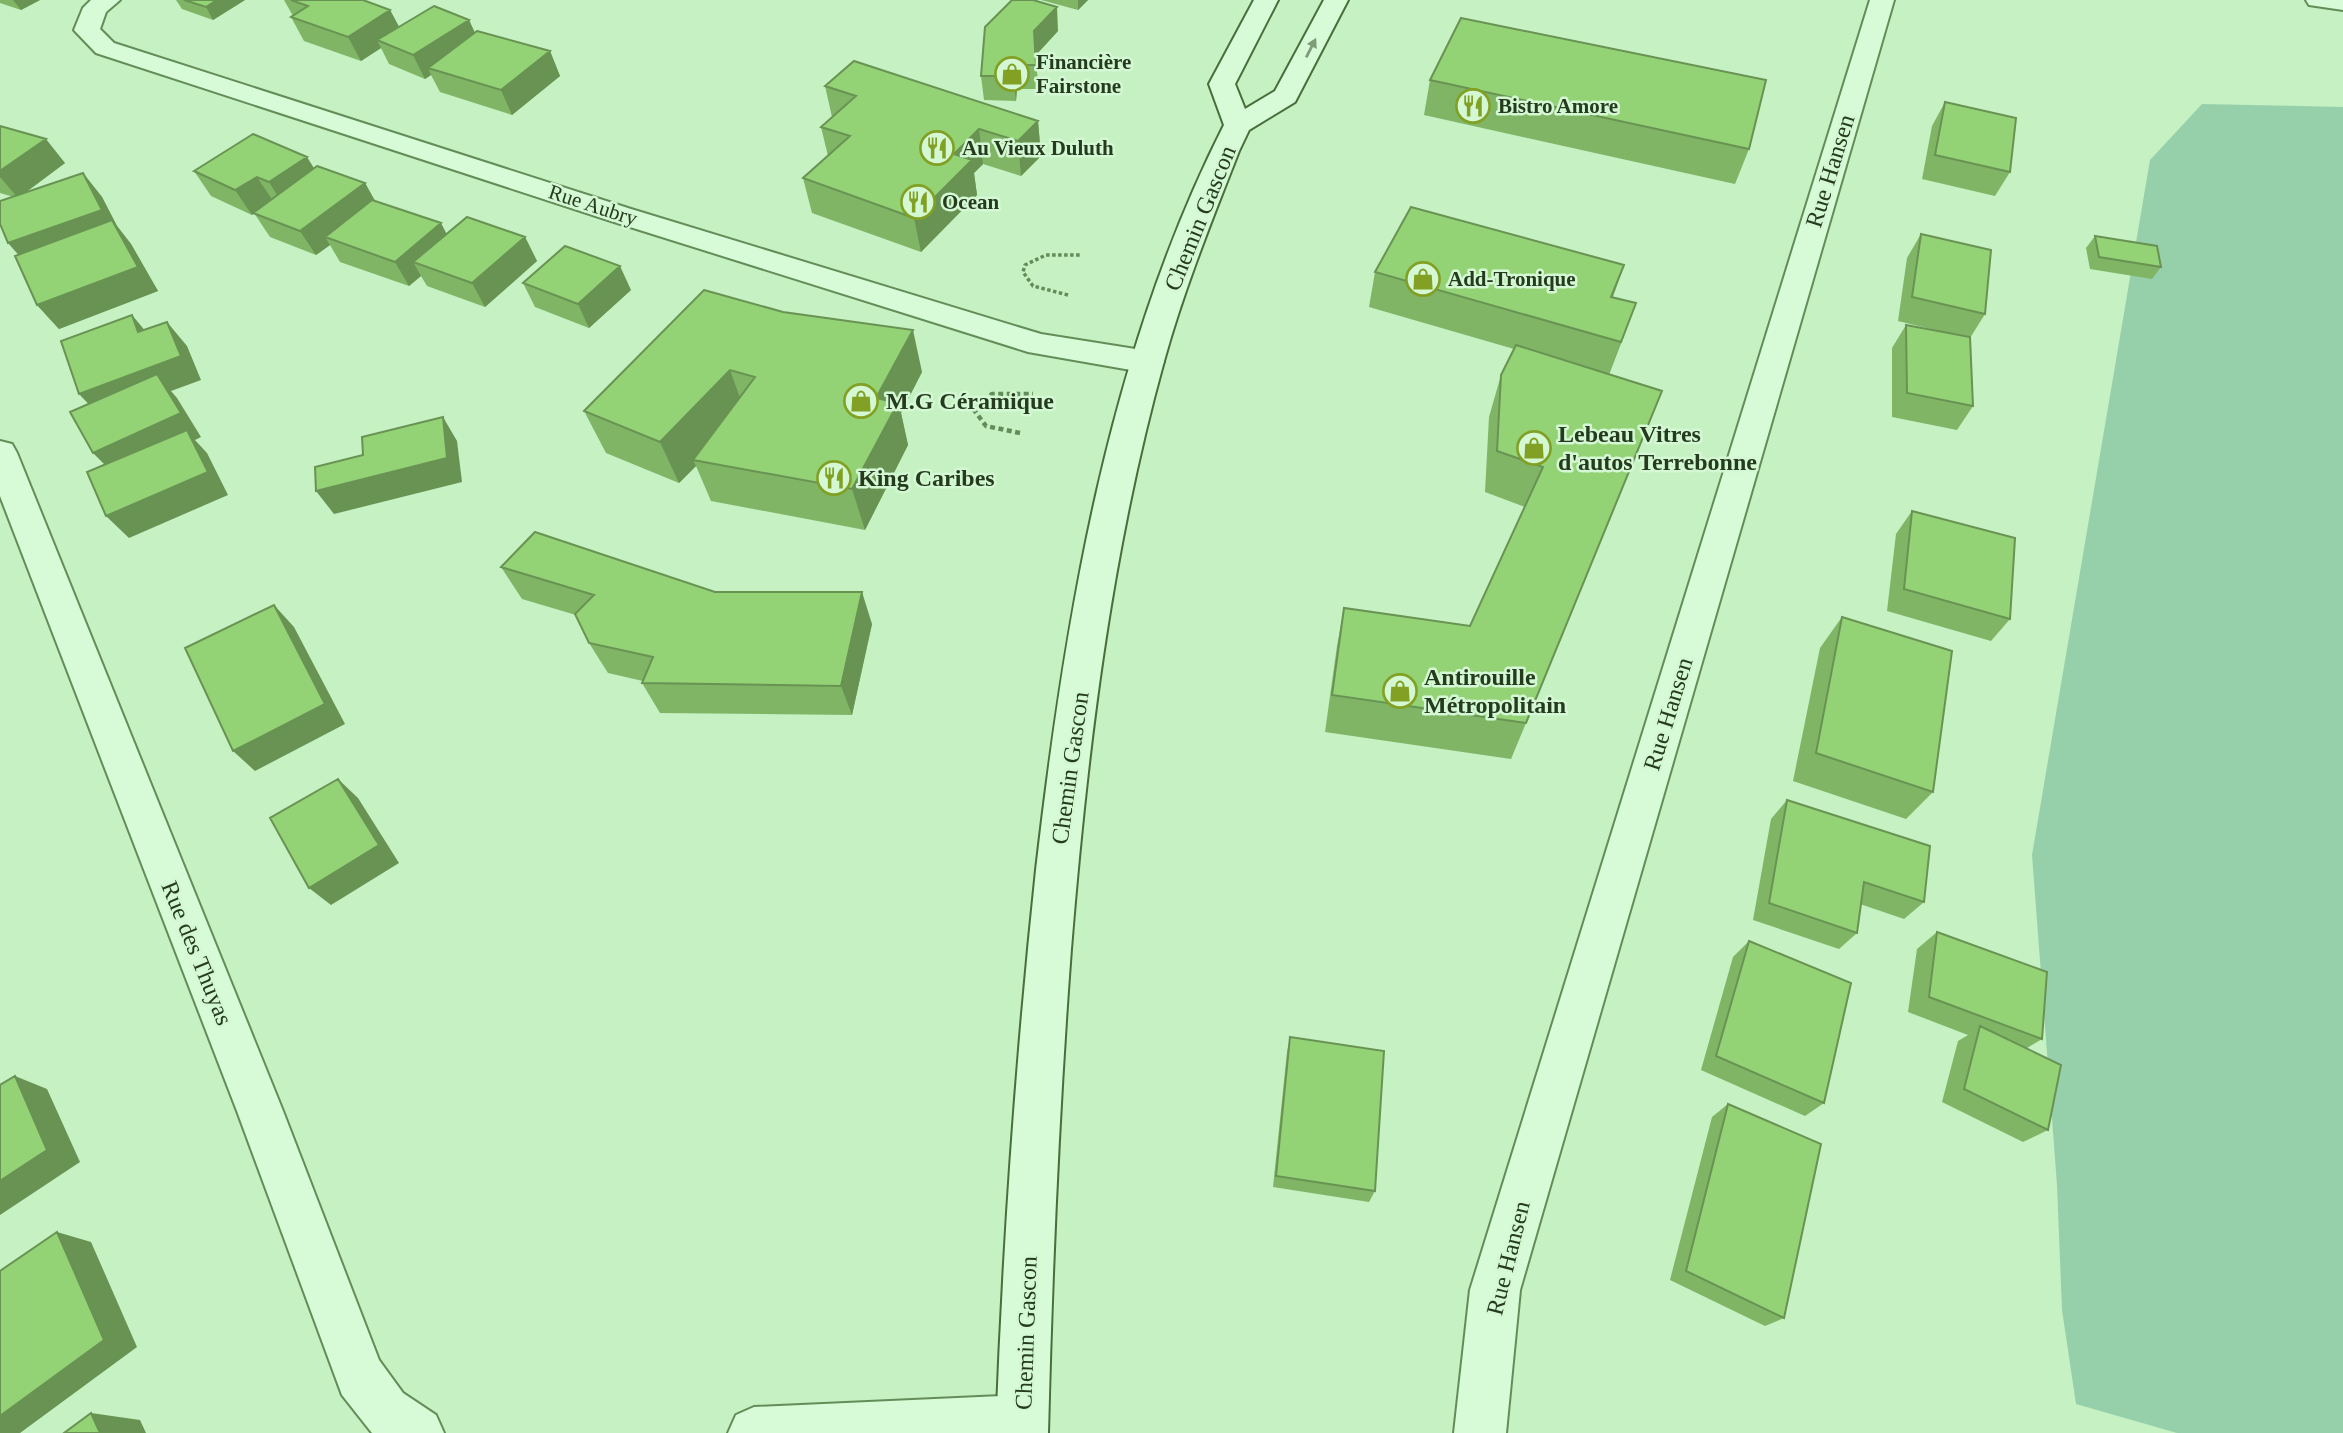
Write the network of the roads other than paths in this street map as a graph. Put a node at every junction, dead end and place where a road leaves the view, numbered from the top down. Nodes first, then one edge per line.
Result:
1 (108, 0) edge
2 (1266, 0) edge
3 (1336, 0) edge
4 (1882, 0) edge
5 (2318, 0) edge
6 (2343, 3) edge
7 (1238, 125) junction
8 (1148, 362) junction
9 (0, 453) edge
10 (1022, 1427) edge
11 (418, 1433) edge
12 (754, 1433) edge
13 (1480, 1433) edge

1 - 8 street, Rue Aubry
2 - 7 street, Chemin Gascon
7 -> 3 street, Chemin Gascon
4 - 13 street, Rue Hansen
5 - 6 street
7 - 8 street, Chemin Gascon
8 - 10 street, Chemin Gascon
9 - 11 street, Rue des Thuyas
10 - 12 street

